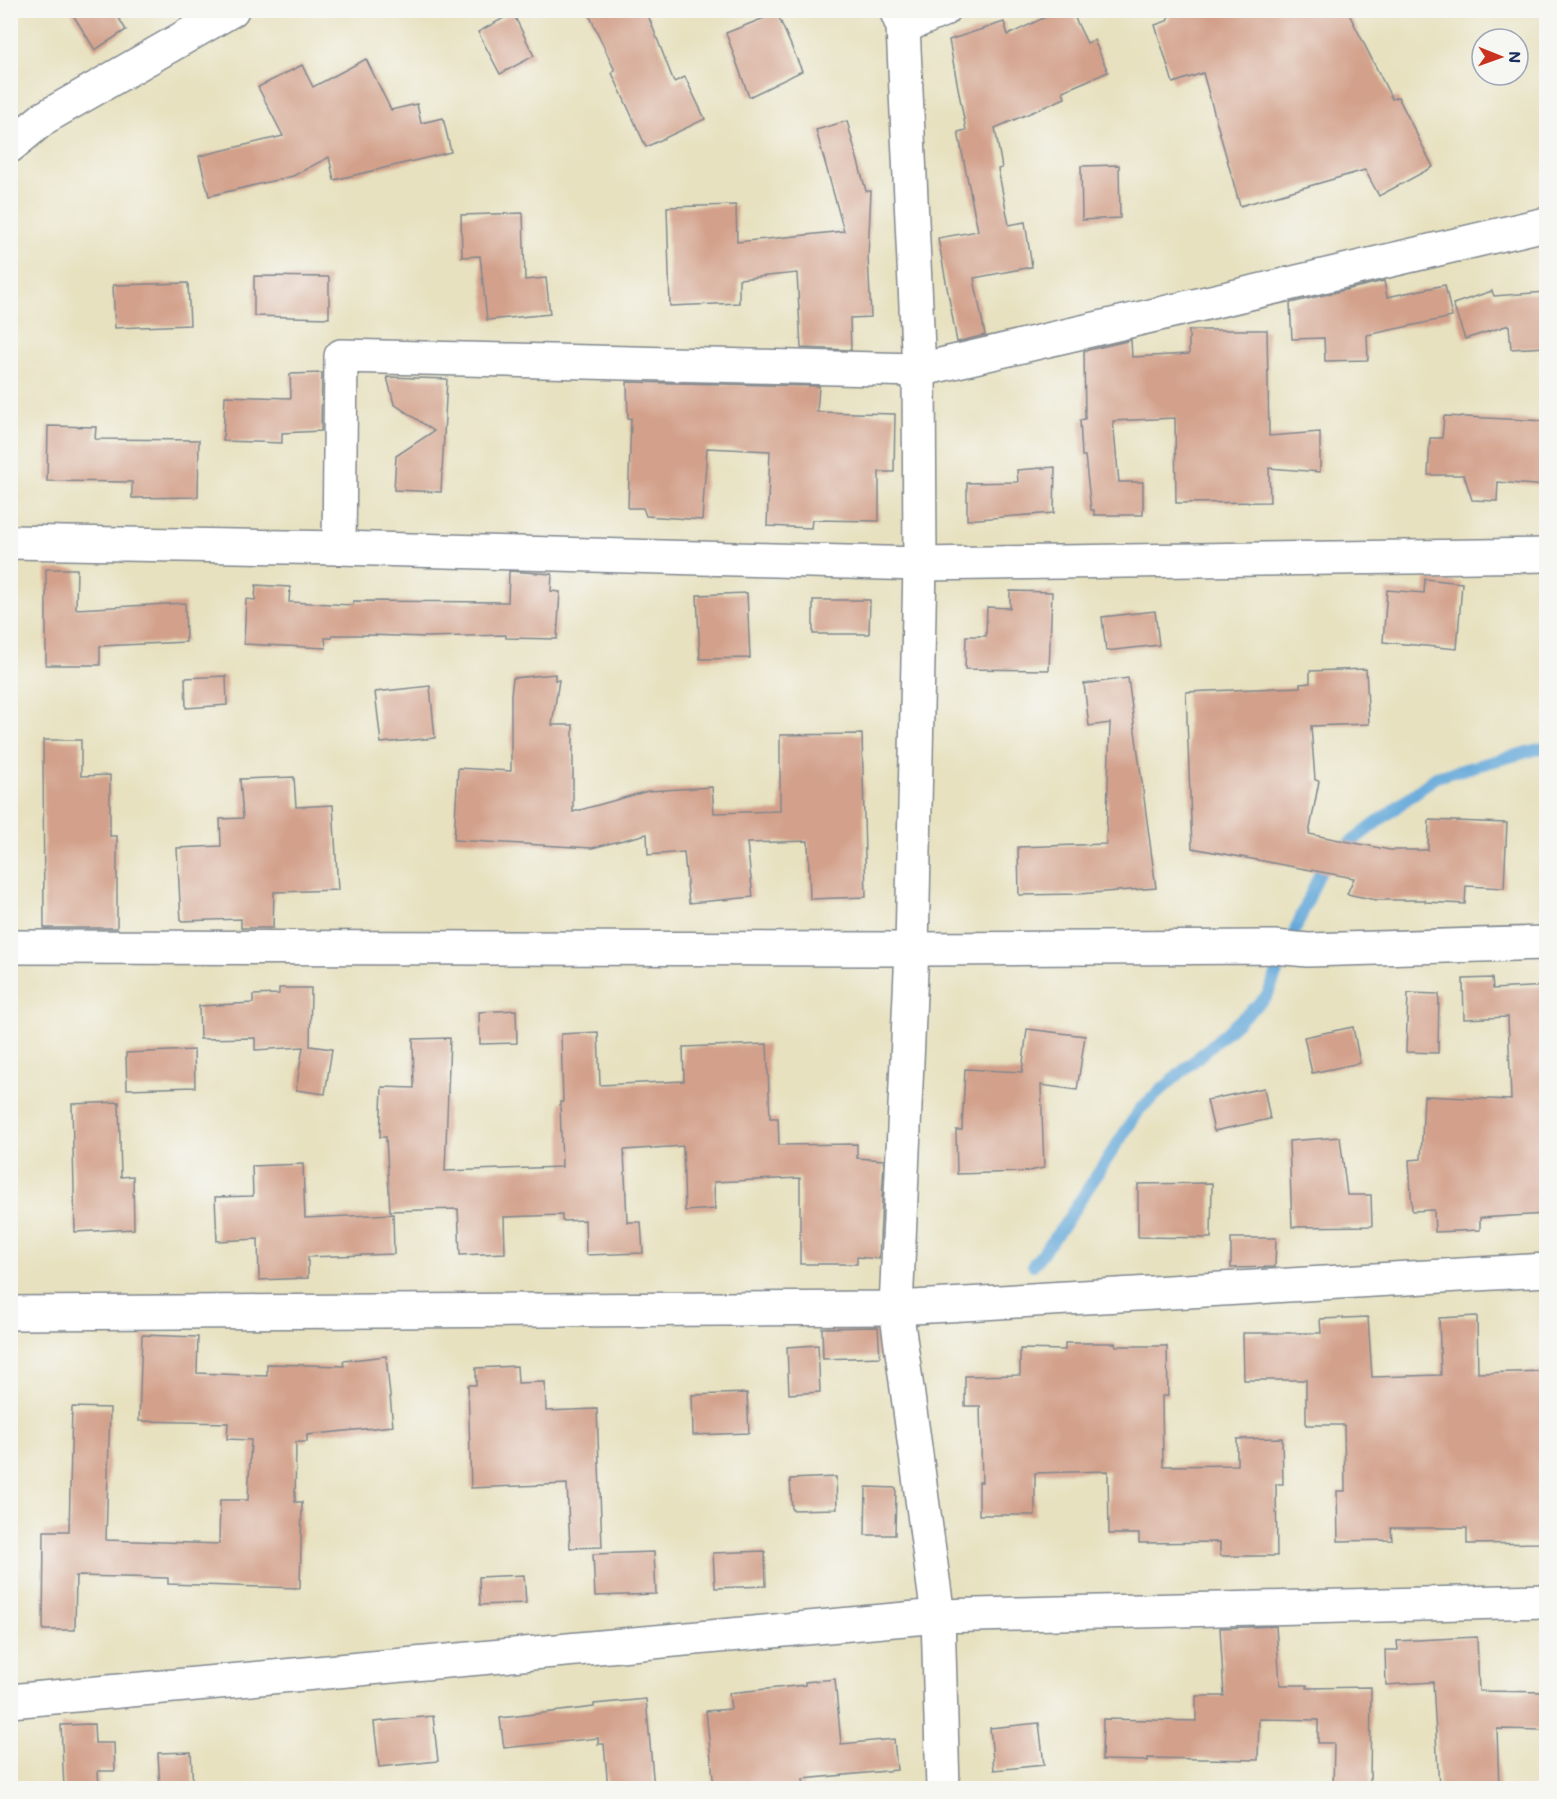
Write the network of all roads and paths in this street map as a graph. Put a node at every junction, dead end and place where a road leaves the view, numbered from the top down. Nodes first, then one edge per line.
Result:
1 (232, 10) edge
2 (943, 10) edge
3 (900, 19) edge
4 (10, 146) edge
5 (1546, 224) edge
6 (919, 370) junction
7 (10, 542) edge
8 (339, 548) junction
9 (1546, 555) edge
10 (920, 564) junction
11 (1546, 943) edge
12 (10, 947) edge
13 (912, 949) junction
14 (1546, 1270) edge
15 (896, 1308) junction
16 (10, 1313) edge
17 (1546, 1601) edge
18 (938, 1616) junction
19 (10, 1701) edge
20 (943, 1788) edge

1 - 4 street
2 - 3 street
3 - 6 street
5 - 6 street
6 - 8 street
6 - 10 street
7 - 8 street
8 - 10 street
9 - 10 street
10 - 13 street
11 - 13 street
12 - 13 street
13 - 15 street
14 - 15 street
15 - 16 street
15 - 18 street
17 - 18 street
18 - 19 street
18 - 20 street

